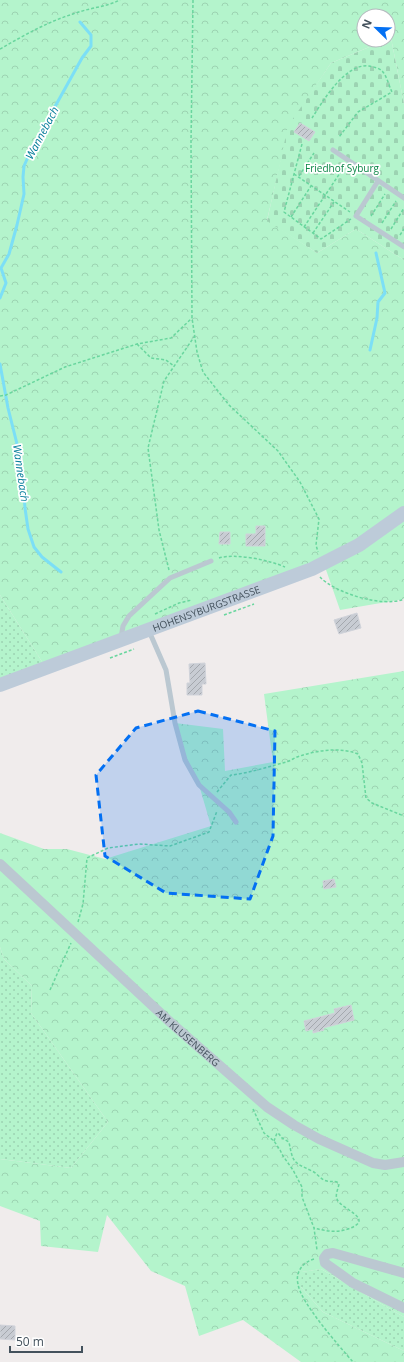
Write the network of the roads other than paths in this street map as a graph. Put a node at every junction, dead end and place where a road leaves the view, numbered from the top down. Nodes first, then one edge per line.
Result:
1 (333, 150) dead end
2 (378, 181) junction
3 (402, 197) edge
4 (404, 247) edge
5 (404, 513) edge
6 (211, 561) road end
7 (149, 630) junction
8 (120, 641) junction
9 (0, 685) edge
10 (236, 822) dead end
11 (0, 864) edge
12 (404, 1162) edge
13 (404, 1273) edge
14 (404, 1308) edge

1 - 2 lane
2 - 3 lane
2 - 4 lane
5 - 7 main road, HOHENSYBURGSTRASSE
6 - 8 lane
7 - 8 main road, HOHENSYBURGSTRASSE
7 - 10 lane
8 - 9 main road, HOHENSYBURGSTRASSE
11 - 12 street, AM KLUSENBERG
13 - 14 street

